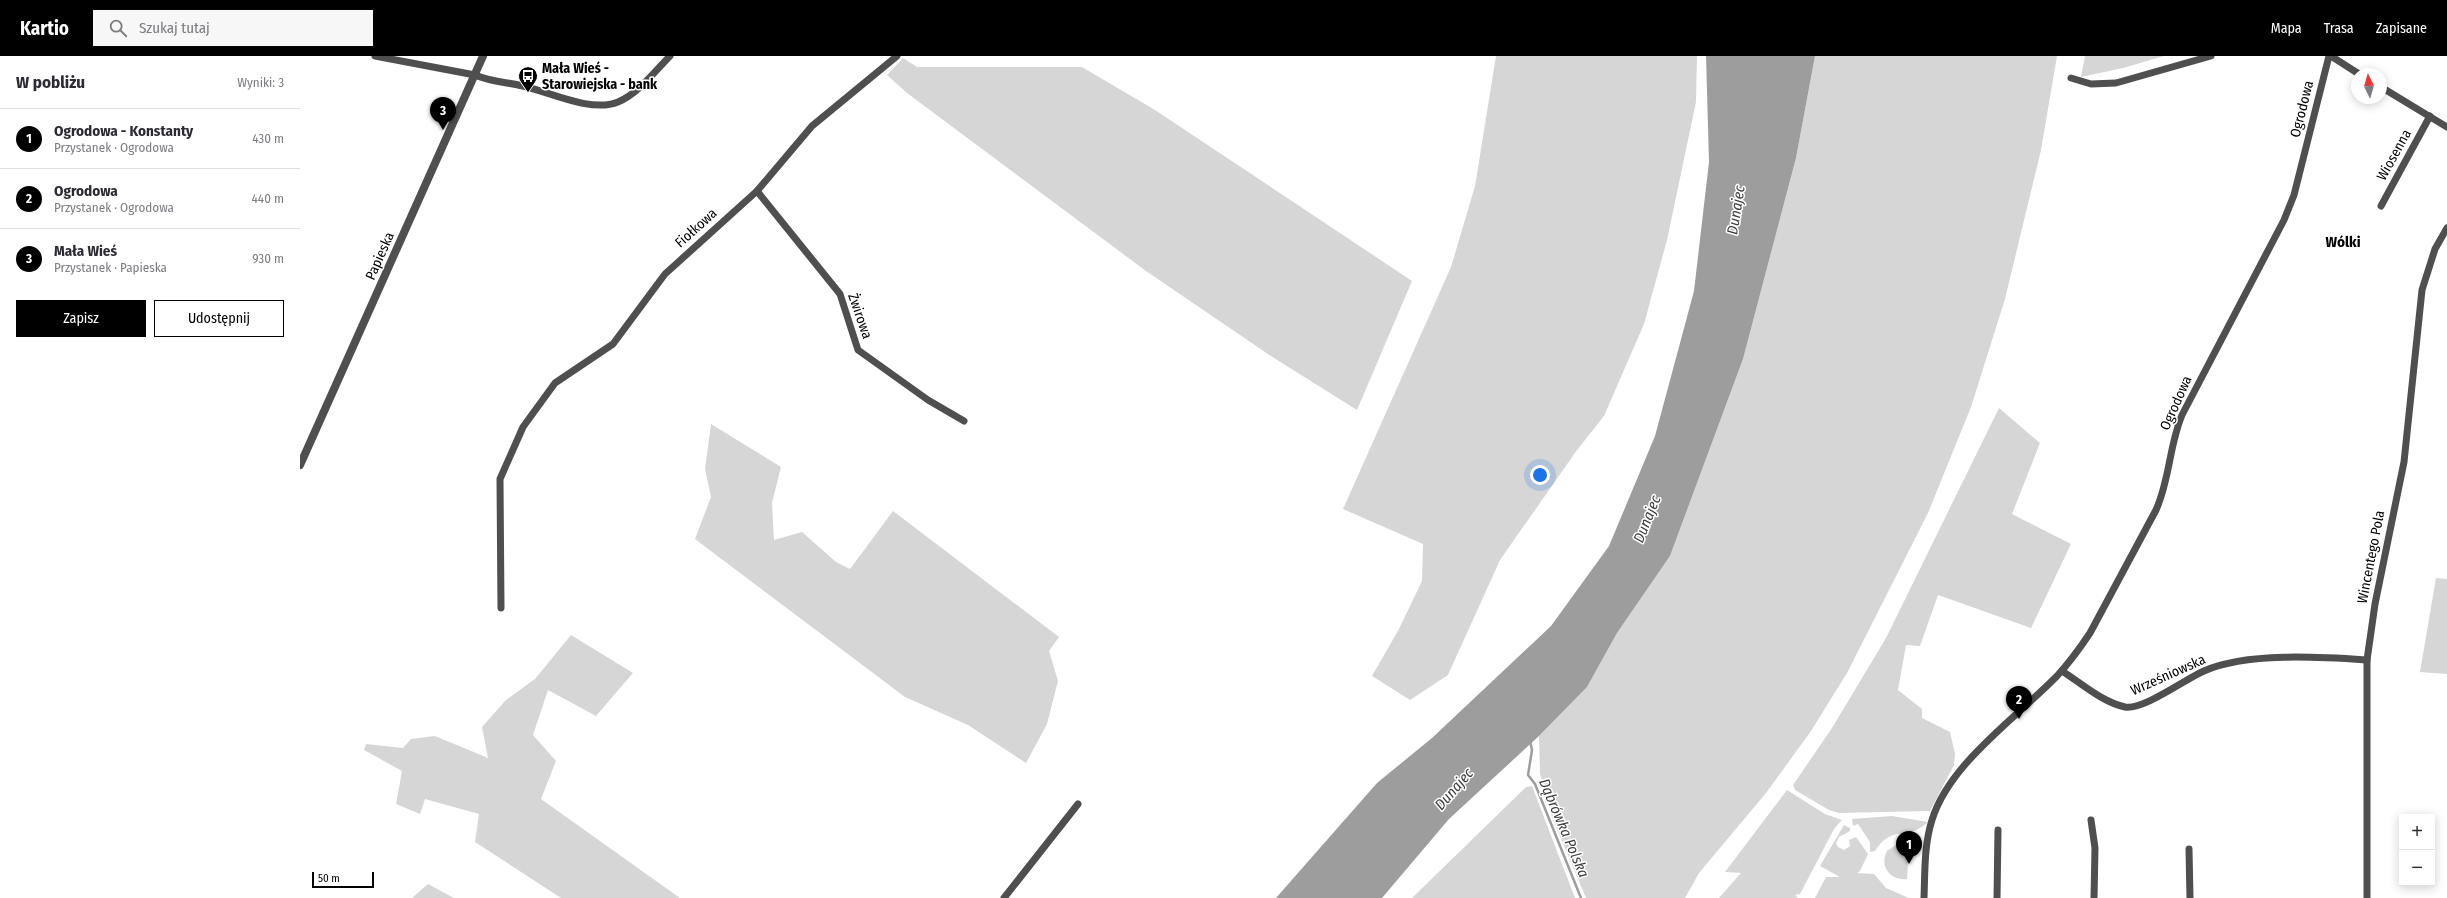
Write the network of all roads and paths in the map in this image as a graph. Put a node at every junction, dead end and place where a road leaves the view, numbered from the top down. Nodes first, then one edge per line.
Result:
1 (375, 56) edge
2 (483, 56) edge
3 (670, 56) edge
4 (897, 56) edge
5 (2211, 56) edge
6 (2330, 56) edge
7 (2351, 69) edge
8 (475, 75) junction
9 (2071, 78) dead end
10 (2387, 91) edge
11 (2430, 116) junction
12 (2447, 127) edge
13 (757, 191) junction
14 (2381, 206) dead end
15 (2447, 228) edge
16 (964, 421) dead end
17 (300, 465) edge
18 (501, 608) dead end
19 (2367, 660) junction
20 (2062, 671) junction
21 (1078, 804) dead end
22 (2091, 820) dead end
23 (1998, 830) dead end
24 (2189, 849) dead end
25 (1004, 898) edge
26 (1924, 898) edge
27 (1997, 898) edge
28 (2094, 898) edge
29 (2190, 898) edge
30 (2367, 898) edge

1 - 8 street
2 - 8 street, Papieska
3 - 8 street
4 - 13 street, Fiołkowa
5 - 9 street
6 - 7 street
6 - 20 street, Ogrodowa
8 - 17 street, Papieska
10 - 11 street
11 - 12 street
11 - 14 street, Wiosenna
13 - 16 street, Żwirowa
13 - 18 street, Fiołkowa
15 - 19 street, Wincentego Pola
19 - 20 street, Wrześniowska
19 - 30 street, Wincentego Pola
20 - 26 street, Ogrodowa
21 - 25 street
22 - 28 street
23 - 27 street
24 - 29 street

